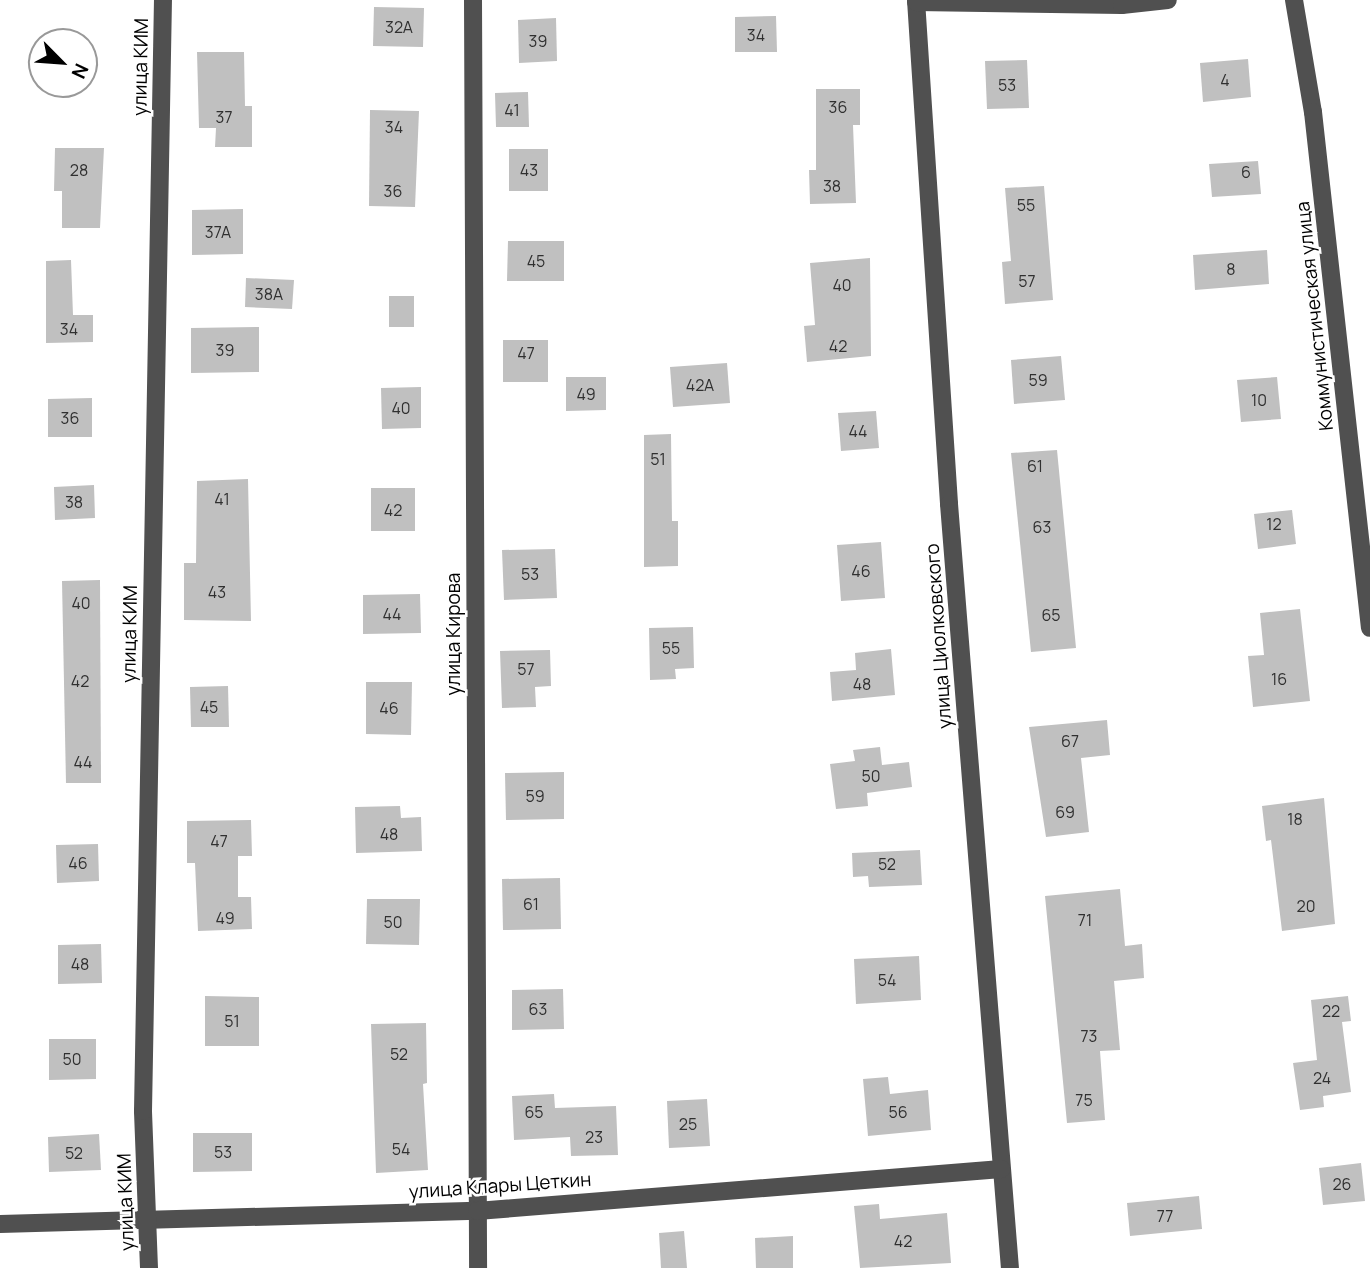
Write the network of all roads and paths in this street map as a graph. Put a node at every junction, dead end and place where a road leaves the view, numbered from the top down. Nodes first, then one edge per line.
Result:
1 (163, 0) edge
2 (473, 0) edge
3 (1168, 0) edge
4 (1294, 0) edge
5 (916, 1) edge
6 (1370, 628) edge
7 (1000, 1169) junction
8 (477, 1211) junction
9 (148, 1222) junction
10 (0, 1224) edge
11 (149, 1268) edge
12 (478, 1268) edge
13 (1010, 1268) edge

1 - 9 street, улица КИМ
2 - 8 street, улица Кирова
3 - 5 street
4 - 6 street, Коммунистическая улица
5 - 7 street, улица Циолковского
7 - 8 street, улица Клары Цеткин
7 - 13 street, улица Циолковского
8 - 9 street, улица Клары Цеткин
8 - 12 street, улица Кирова
9 - 10 street, улица Клары Цеткин
9 - 11 street, улица КИМ

